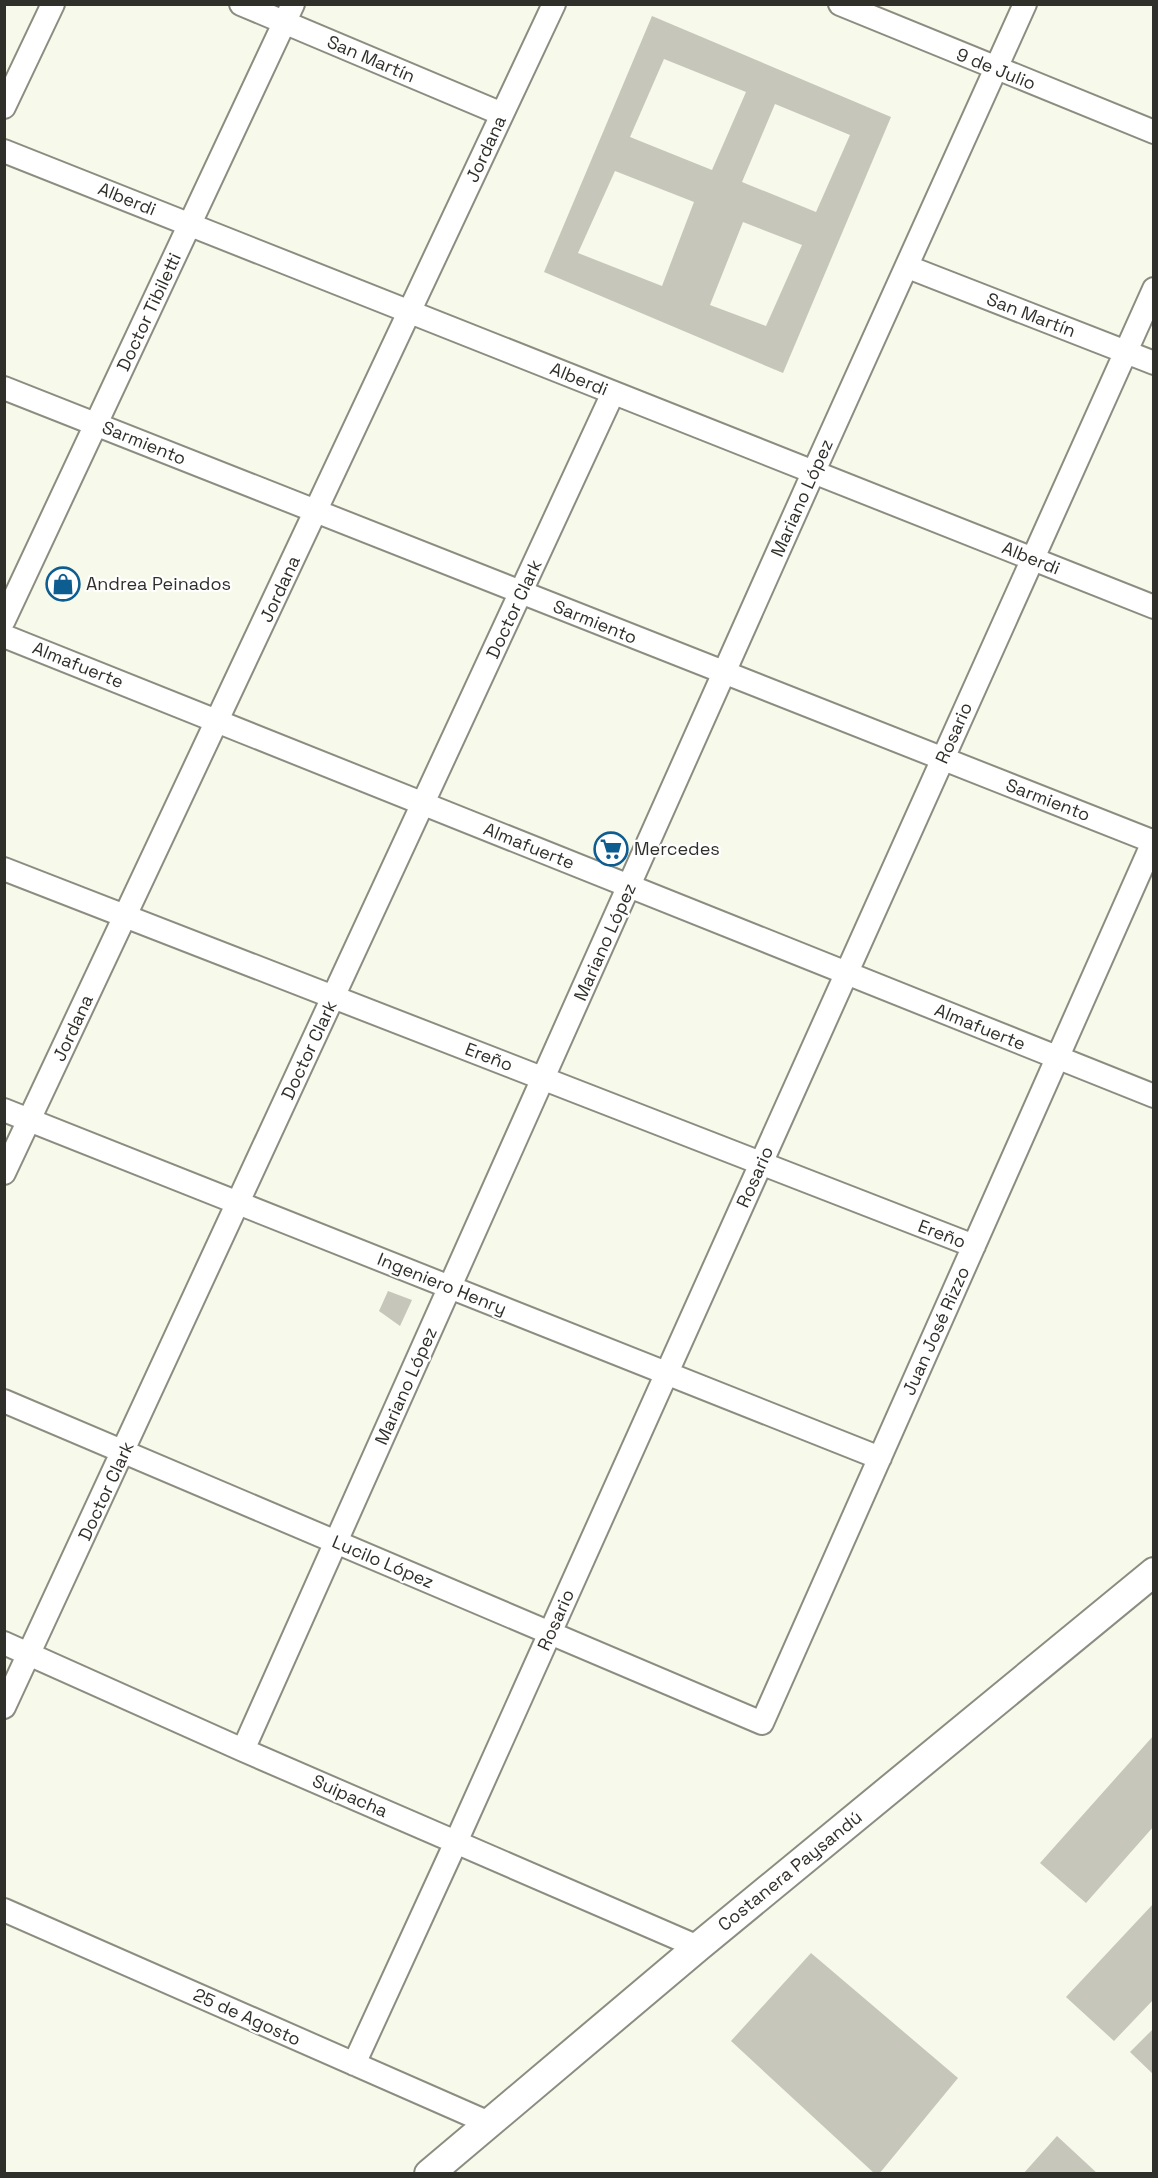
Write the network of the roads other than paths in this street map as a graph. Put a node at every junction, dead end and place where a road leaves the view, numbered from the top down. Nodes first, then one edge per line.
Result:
1 (53, 4) edge
2 (241, 4) edge
3 (554, 4) edge
4 (840, 4) edge
5 (1025, 4) edge
6 (289, 14) edge
7 (995, 69) junction
8 (4, 107) edge
9 (502, 114) junction
10 (1154, 132) edge
11 (4, 151) edge
12 (190, 224) junction
13 (908, 267) junction
14 (1154, 289) edge
15 (410, 311) junction
16 (1125, 352) junction
17 (1154, 363) edge
18 (4, 388) edge
19 (613, 393) junction
20 (96, 424) junction
21 (814, 471) junction
22 (316, 511) junction
23 (1034, 559) junction
24 (521, 593) junction
25 (1154, 606) edge
26 (4, 620) edge
27 (4, 636) edge
28 (725, 674) junction
29 (218, 721) junction
30 (942, 759) junction
31 (424, 804) junction
32 (1153, 841) edge
33 (4, 869) edge
34 (630, 887) junction
35 (126, 916) junction
36 (846, 974) junction
37 (334, 997) junction
38 (1057, 1057) junction
39 (543, 1079) junction
40 (1154, 1096) edge
41 (4, 1110) edge
42 (29, 1120) junction
43 (761, 1163) junction
44 (4, 1173) edge
45 (238, 1203) junction
46 (974, 1246) junction
47 (450, 1287) junction
48 (667, 1373) junction
49 (4, 1401) edge
50 (124, 1452) junction
51 (879, 1458) junction
52 (337, 1542) junction
53 (1154, 1572) edge
54 (550, 1633) junction
55 (4, 1643) edge
56 (30, 1654) junction
57 (4, 1707) edge
58 (762, 1723) joint
59 (243, 1750) junction
60 (456, 1842) junction
61 (4, 1910) edge
62 (698, 1947) junction
63 (354, 2064) junction
64 (489, 2123) junction
65 (429, 2174) edge

1 - 8 street
2 - 6 street, San Martín
3 - 9 street, Jordana
4 - 7 street, 9 de Julio
5 - 7 street, Mariano López
6 - 9 street, San Martín
6 - 12 street, Doctor Tibiletti
7 - 10 street, 9 de Julio
7 - 13 street, Mariano López
9 - 15 street, Jordana
11 - 12 street, Alberdi
12 - 15 street, Alberdi
12 - 20 street, Doctor Tibiletti
13 - 16 street, San Martín
13 - 21 street, Mariano López
14 - 16 street, Rosario
15 - 19 street, Alberdi
15 - 22 street, Jordana
16 - 17 street, San Martín
16 - 23 street, Rosario
18 - 20 street, Sarmiento
19 - 21 street, Alberdi
19 - 24 street, Doctor Clark
20 - 22 street, Sarmiento
20 - 26 street, Doctor Tibiletti
21 - 23 street, Alberdi
21 - 28 street, Mariano López
22 - 24 street, Sarmiento
22 - 29 street, Jordana
23 - 25 street, Alberdi
23 - 30 street, Rosario
24 - 28 street, Sarmiento
24 - 31 street, Doctor Clark
27 - 29 street, Almafuerte
28 - 30 street, Sarmiento
28 - 34 street, Mariano López
29 - 31 street, Almafuerte
29 - 35 street, Jordana
30 - 32 street, Sarmiento
30 - 36 street, Rosario
31 - 34 street, Almafuerte
31 - 37 street, Doctor Clark
32 - 38 street, Juan José Rizzo
33 - 35 street, Ereño
34 - 36 street, Almafuerte
34 - 39 street, Mariano López
35 - 37 street, Ereño
35 - 42 street, Jordana
36 - 38 street, Almafuerte
36 - 43 street, Rosario
37 - 39 street, Ereño
37 - 45 street, Doctor Clark
38 - 40 street, Almafuerte
38 - 46 street, Juan José Rizzo
39 - 43 street, Ereño
39 - 47 street, Mariano López
41 - 42 street, Ingeniero Henry
42 - 44 street, Jordana
42 - 45 street, Ingeniero Henry
43 - 46 street, Ereño
43 - 48 street, Rosario
45 - 47 street, Ingeniero Henry
45 - 50 street, Doctor Clark
46 - 51 street, Juan José Rizzo
47 - 48 street, Ingeniero Henry
47 - 52 street, Mariano López
48 - 51 street, Ingeniero Henry
48 - 54 street, Rosario
49 - 50 street, Lucilo López
50 - 52 street, Lucilo López
50 - 56 street, Doctor Clark
51 - 58 street, Juan José Rizzo
52 - 54 street, Lucilo López
52 - 59 street, Mariano López
53 - 62 main road, Costanera Paysandú
54 - 58 street, Lucilo López
54 - 60 street, Rosario
55 - 56 street, Suipacha
56 - 57 street, Doctor Clark
56 - 59 street, Suipacha
59 - 60 street, Suipacha
60 - 62 street, Suipacha
60 - 63 street, Rosario
61 - 63 street, 25 de Agosto
62 - 64 main road, Costanera Paysandú
63 - 64 street, 25 de Agosto
64 - 65 main road, Costanera Paysandú

